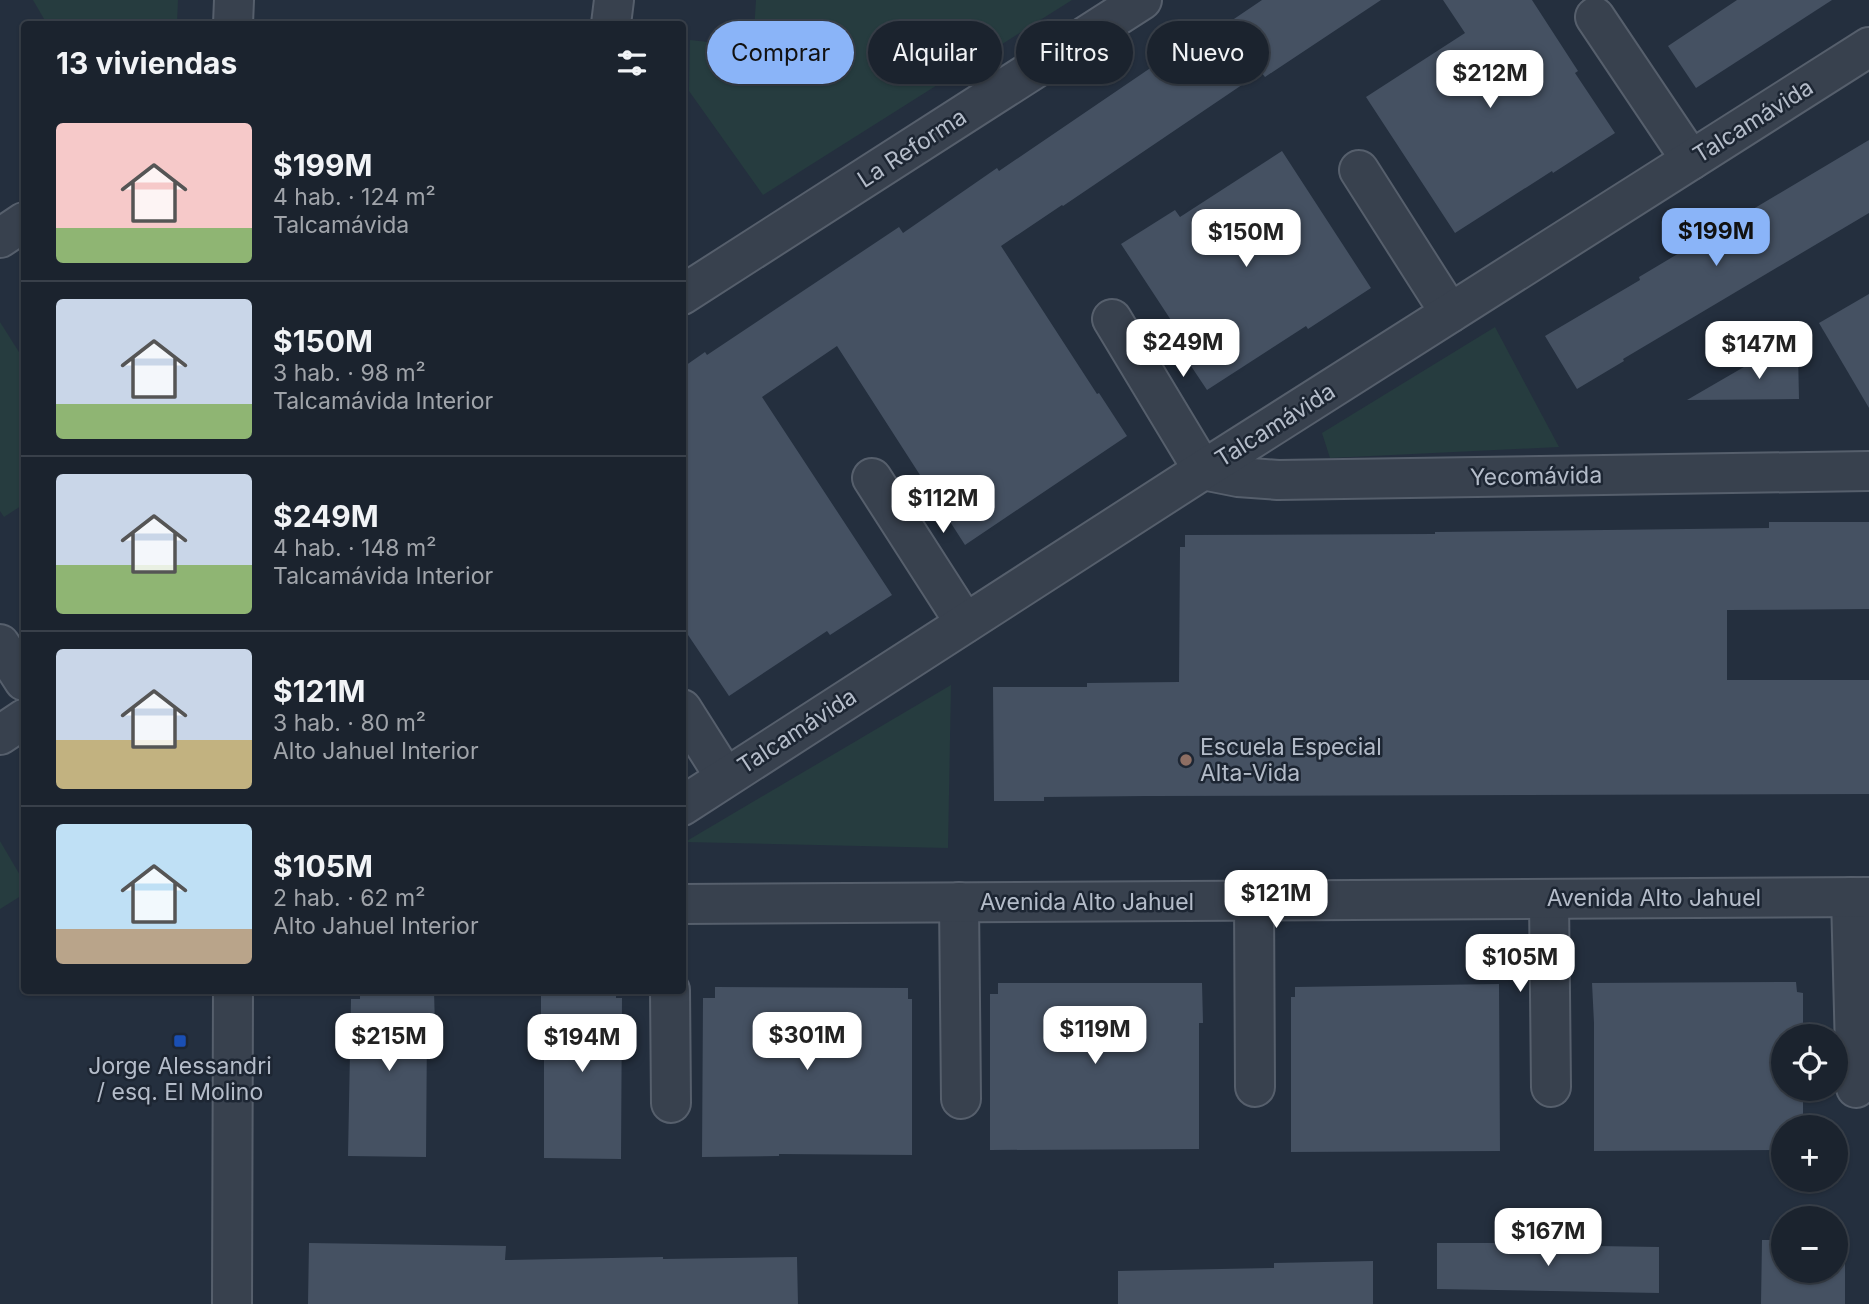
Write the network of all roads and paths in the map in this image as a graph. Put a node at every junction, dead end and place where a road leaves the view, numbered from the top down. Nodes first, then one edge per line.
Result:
1 (233, 0) edge
2 (614, 0) edge
3 (1142, 0) edge
4 (1595, 17) dead end
5 (233, 21) edge
6 (611, 21) edge
7 (1869, 47) edge
8 (1691, 160) junction
9 (1359, 170) dead end
10 (21, 224) edge
11 (0, 238) edge
12 (686, 292) edge
13 (1450, 313) junction
14 (1112, 319) dead end
15 (1203, 470) junction
16 (1869, 471) edge
17 (872, 478) dead end
18 (965, 623) junction
19 (0, 644) edge
20 (21, 676) edge
21 (686, 715) edge
22 (21, 721) edge
23 (0, 735) edge
24 (725, 777) junction
25 (686, 803) edge
26 (1860, 897) edge
27 (1549, 899) junction
28 (1254, 901) junction
29 (959, 902) junction
30 (686, 904) edge
31 (233, 994) edge
32 (670, 994) edge
33 (1255, 1087) dead end
34 (1551, 1087) dead end
35 (1856, 1088) dead end
36 (961, 1098) dead end
37 (671, 1103) dead end
38 (232, 1304) edge

1 - 5 street
2 - 6 street
3 - 12 street, La Reforma
4 - 8 street
7 - 8 street, Talcamávida
8 - 13 street, Talcamávida
9 - 13 street
10 - 11 street
13 - 15 street, Talcamávida
14 - 15 street
15 - 16 street, Yecomávida
15 - 18 street, Talcamávida
17 - 18 street
18 - 24 street, Talcamávida
19 - 20 street
21 - 24 street
22 - 23 street
24 - 25 street, Talcamávida
26 - 27 street, Avenida Alto Jahuel
26 - 35 street
27 - 28 street, Avenida Alto Jahuel
27 - 34 street
28 - 29 street, Avenida Alto Jahuel
28 - 33 street
29 - 30 street, Avenida Alto Jahuel
29 - 36 street
31 - 38 street
32 - 37 street

